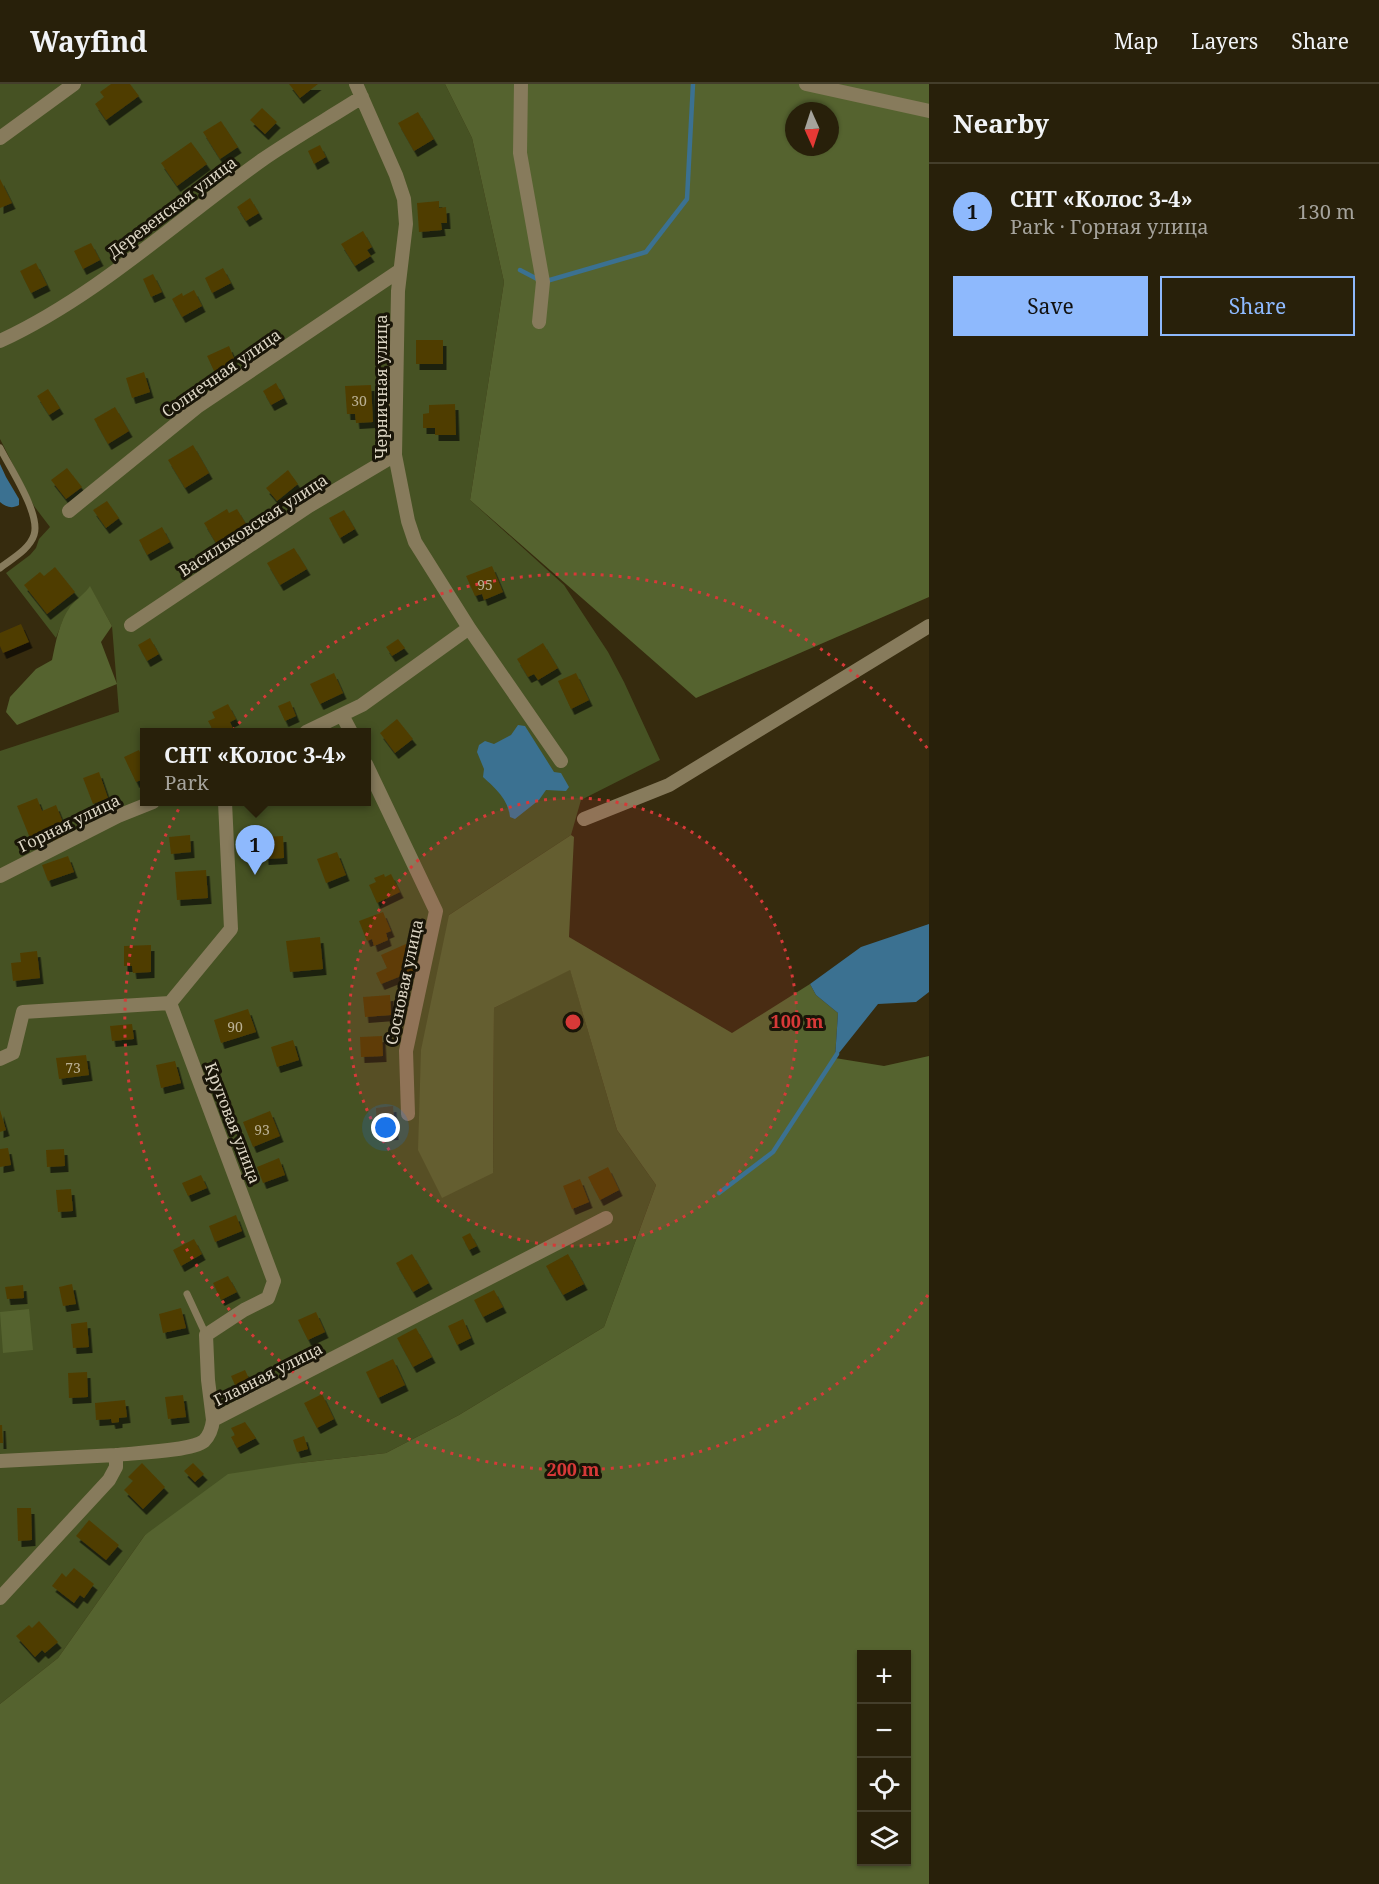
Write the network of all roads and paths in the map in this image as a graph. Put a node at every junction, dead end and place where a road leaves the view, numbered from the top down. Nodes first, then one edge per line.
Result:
1 (74, 84) edge
2 (356, 84) edge
3 (522, 84) edge
4 (806, 84) edge
5 (362, 97) junction
6 (929, 111) edge
7 (0, 138) edge
8 (399, 271) junction
9 (539, 322) dead end
10 (0, 341) edge
11 (0, 448) edge
12 (395, 455) junction
13 (69, 511) dead end
14 (0, 568) edge
15 (131, 625) dead end
16 (929, 626) edge
17 (469, 628) junction
18 (342, 715) junction
19 (314, 728) edge
20 (349, 728) edge
21 (561, 761) dead end
22 (371, 774) edge
23 (141, 806) edge
24 (225, 806) edge
25 (584, 819) dead end
26 (0, 876) edge
27 (170, 1002) junction
28 (0, 1059) edge
29 (408, 1114) dead end
30 (606, 1218) dead end
31 (187, 1294) dead end
32 (206, 1335) junction
33 (213, 1420) junction
34 (116, 1455) junction
35 (0, 1461) edge
36 (0, 1598) edge

1 - 7 street
2 - 5 street, Черничная улица
3 - 9 street
4 - 6 street
5 - 8 street, Черничная улица
5 - 10 street, Деревенская улица
8 - 12 street, Черничная улица
8 - 13 street, Солнечная улица
11 - 14 lane
12 - 15 street, Васильковская улица
12 - 17 street, Черничная улица
16 - 25 street
17 - 18 street
17 - 21 street, Черничная улица
18 - 19 street
18 - 20 street
22 - 29 street, Сосновая улица
23 - 26 street, Горная улица
24 - 27 street
27 - 28 street
27 - 32 street, Круговая улица
30 - 33 street, Главная улица
31 - 32 lane
32 - 33 street
33 - 34 street, Главная улица
34 - 35 street
34 - 36 street

